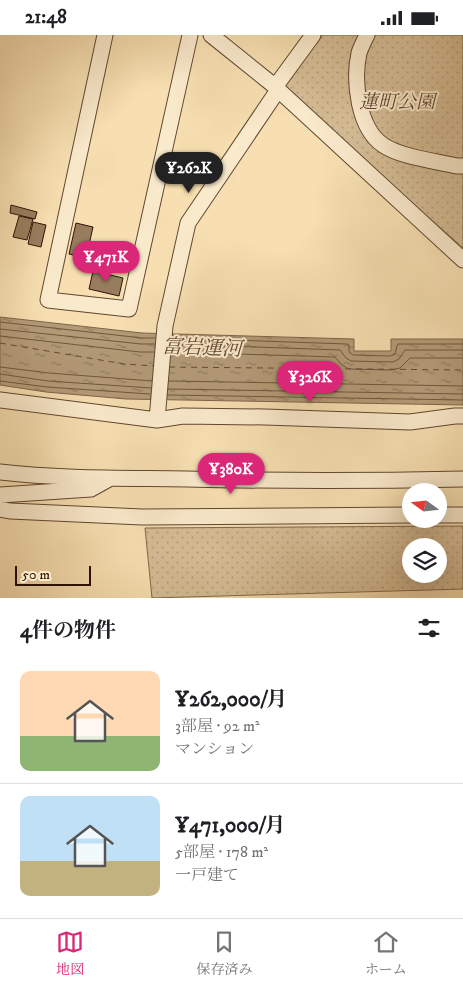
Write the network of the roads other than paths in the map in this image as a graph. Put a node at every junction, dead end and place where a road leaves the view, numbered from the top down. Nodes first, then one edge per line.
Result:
1 (105, 35) edge
2 (190, 35) edge
3 (211, 35) edge
4 (312, 35) edge
5 (367, 35) edge
6 (276, 89) junction
7 (463, 166) edge
8 (463, 261) edge
9 (0, 400) edge
10 (463, 416) edge
11 (157, 420) junction
12 (0, 472) edge
13 (110, 478) junction
14 (463, 479) edge
15 (0, 495) edge
16 (0, 509) edge
17 (402, 515) edge
18 (448, 515) edge
19 (463, 515) edge

1 - 2 street
3 - 6 street
4 - 6 street
5 - 7 street
6 - 8 street
6 - 11 street
9 - 11 street
10 - 11 street
12 - 13 street
13 - 14 street
13 - 15 street
16 - 17 street
18 - 19 street

